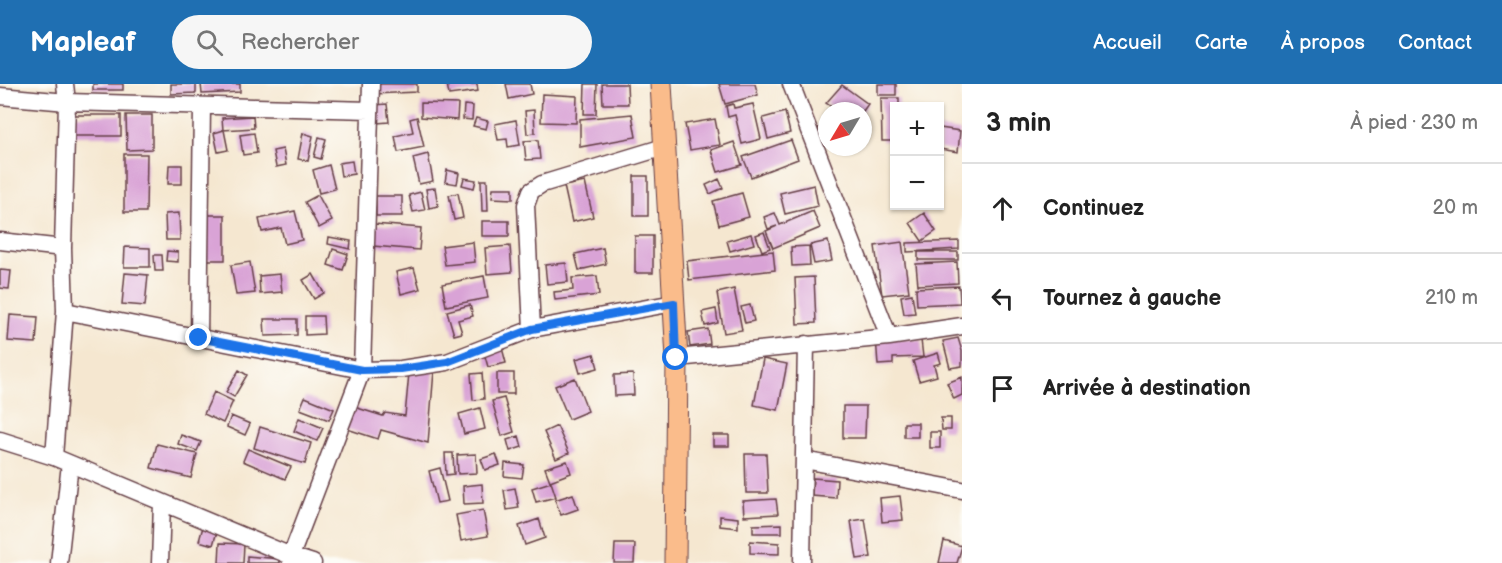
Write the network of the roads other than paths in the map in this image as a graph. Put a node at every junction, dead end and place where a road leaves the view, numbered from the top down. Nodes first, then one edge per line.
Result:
1 (65, 84) edge
2 (370, 84) edge
3 (661, 84) edge
4 (791, 84) edge
5 (0, 96) edge
6 (67, 102) junction
7 (202, 106) junction
8 (370, 110) junction
9 (664, 147) junction
10 (0, 241) edge
11 (63, 248) junction
12 (674, 303) junction
13 (64, 311) junction
14 (962, 326) edge
15 (532, 329) junction
16 (889, 337) junction
17 (199, 338) junction
18 (806, 344) junction
19 (676, 358) junction
20 (362, 370) junction
21 (0, 440) edge
22 (54, 457) junction
23 (804, 460) junction
24 (70, 464) junction
25 (962, 490) edge
26 (162, 503) junction
27 (291, 560) edge
28 (59, 563) edge
29 (160, 563) edge
30 (313, 563) edge
31 (675, 563) edge
32 (802, 563) edge

1 - 6 street
2 - 8 street
3 - 9 main road
4 - 16 street
5 - 6 street
6 - 7 street
6 - 11 street
7 - 8 street
7 - 17 street
8 - 20 street
9 - 12 main road
9 - 15 street
10 - 11 street
11 - 13 street
12 - 15 street
12 - 19 main road
13 - 17 street
13 - 22 street
14 - 16 street
15 - 20 street
16 - 18 street
17 - 20 street
18 - 19 street
18 - 23 street
19 - 31 main road
20 - 27 street
21 - 22 street
22 - 24 street
23 - 25 street
23 - 32 street
24 - 26 street
24 - 28 street
26 - 27 street
26 - 29 street
27 - 30 street

